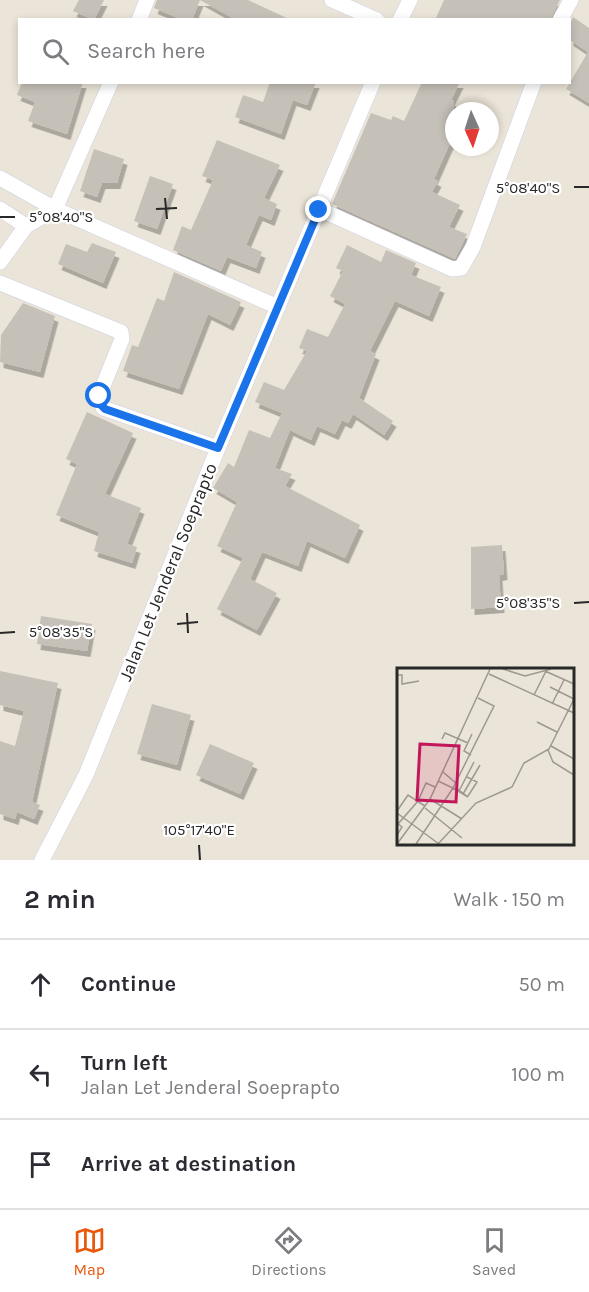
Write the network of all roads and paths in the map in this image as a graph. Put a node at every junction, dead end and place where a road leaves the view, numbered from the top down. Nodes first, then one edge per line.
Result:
1 (147, 0) edge
2 (332, 0) edge
3 (410, 0) edge
4 (571, 0) edge
5 (140, 18) edge
6 (372, 18) edge
7 (401, 18) edge
8 (561, 18) edge
9 (110, 84) edge
10 (372, 84) edge
11 (533, 84) edge
12 (0, 178) edge
13 (0, 209) edge
14 (55, 209) junction
15 (319, 210) junction
16 (26, 226) junction
17 (0, 262) edge
18 (0, 283) edge
19 (278, 307) junction
20 (218, 448) junction
21 (42, 860) edge

1 - 5 street
2 - 6 street
3 - 7 street
4 - 8 street
9 - 14 street
10 - 15 street, Jalan Let Jenderal Soeprapto
11 - 15 street
12 - 14 street
13 - 16 street
14 - 16 street
14 - 19 street
15 - 19 street, Jalan Let Jenderal Soeprapto
16 - 17 street
18 - 20 street
19 - 20 street, Jalan Let Jenderal Soeprapto
20 - 21 street, Jalan Let Jenderal Soeprapto

